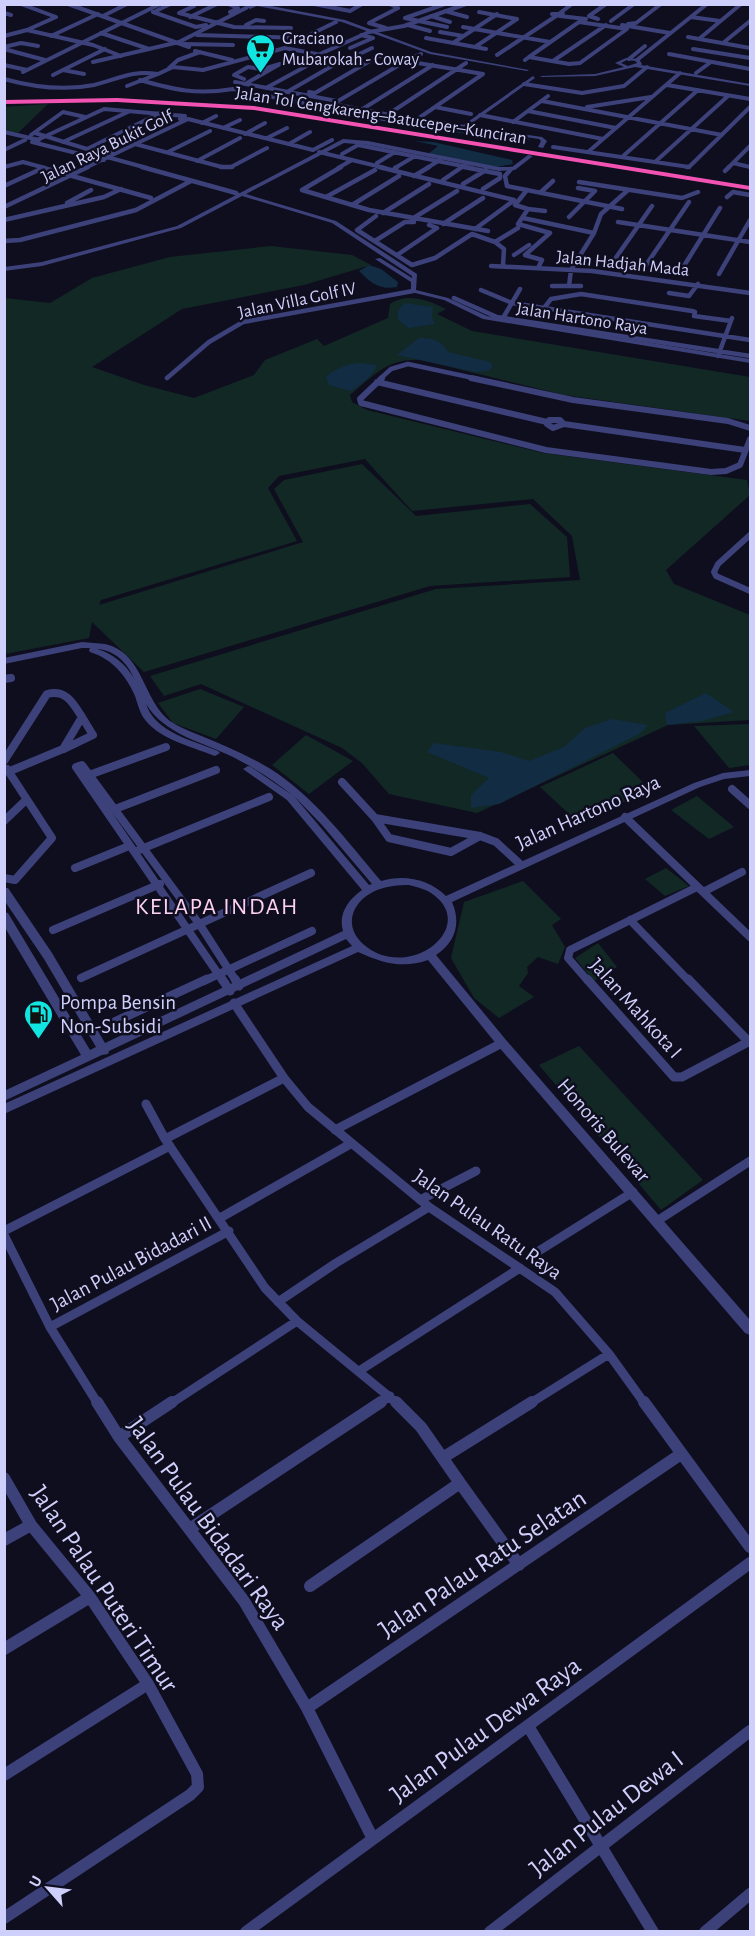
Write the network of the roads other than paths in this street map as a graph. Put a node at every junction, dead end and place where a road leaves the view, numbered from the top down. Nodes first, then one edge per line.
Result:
1 (21, 4) edge
2 (33, 4) edge
3 (68, 4) edge
4 (127, 4) edge
5 (160, 4) edge
6 (170, 4) edge
7 (217, 4) edge
8 (228, 4) edge
9 (314, 4) edge
10 (362, 4) edge
11 (390, 4) edge
12 (445, 4) edge
13 (452, 4) edge
14 (466, 4) edge
15 (572, 4) edge
16 (606, 4) edge
17 (634, 4) edge
18 (661, 4) edge
19 (698, 4) edge
20 (707, 4) edge
21 (741, 4) edge
22 (113, 5) edge
23 (192, 5) edge
24 (26, 6) junction
25 (244, 6) edge
26 (258, 6) edge
27 (459, 6) junction
28 (121, 8) junction
29 (337, 8) junction
30 (207, 9) junction
31 (444, 11) junction
32 (479, 12) dead end
33 (4, 13) edge
34 (143, 13) junction
35 (418, 13) junction
36 (98, 14) junction
37 (559, 14) junction
38 (11, 15) dead end
39 (497, 15) junction
40 (103, 16) junction
41 (430, 16) junction
42 (693, 16) junction
43 (190, 17) junction
44 (322, 17) junction
45 (467, 17) dead end
46 (722, 20) junction
47 (417, 21) junction
48 (611, 21) junction
49 (121, 22) junction
50 (210, 22) junction
51 (336, 22) junction
52 (450, 22) dead end
53 (217, 23) junction
54 (183, 24) junction
55 (749, 24) edge
56 (408, 25) junction
57 (606, 25) junction
58 (242, 27) junction
59 (252, 27) junction
60 (447, 27) dead end
61 (463, 27) dead end
62 (474, 29) junction
63 (27, 30) junction
64 (391, 30) junction
65 (371, 31) junction
66 (430, 31) dead end
67 (664, 31) junction
68 (200, 32) junction
69 (440, 32) dead end
70 (672, 32) junction
71 (101, 33) junction
72 (497, 33) junction
73 (195, 34) junction
74 (221, 35) junction
75 (360, 35) junction
76 (4, 36) edge
77 (463, 36) junction
78 (50, 37) junction
79 (274, 37) junction
80 (688, 37) dead end
81 (426, 38) dead end
82 (523, 38) junction
83 (699, 39) junction
84 (550, 42) junction
85 (78, 43) junction
86 (181, 43) junction
87 (453, 43) junction
88 (723, 43) junction
89 (233, 45) dead end
90 (698, 45) dead end
91 (749, 46) edge
92 (189, 47) dead end
93 (475, 47) junction
94 (4, 48) edge
95 (350, 48) dead end
96 (372, 48) dead end
97 (102, 49) junction
98 (486, 49) dead end
99 (693, 49) junction
100 (150, 50) junction
101 (18, 54) junction
102 (320, 54) junction
103 (422, 54) junction
104 (497, 54) dead end
105 (669, 54) dead end
106 (122, 56) junction
107 (683, 57) junction
108 (452, 58) junction
109 (750, 58) edge
110 (629, 59) junction
111 (45, 60) junction
112 (82, 60) junction
113 (233, 61) junction
114 (93, 62) junction
115 (553, 62) junction
116 (711, 62) junction
117 (466, 63) junction
118 (636, 64) junction
119 (106, 65) dead end
120 (244, 65) junction
121 (433, 65) junction
122 (621, 65) junction
123 (4, 67) edge
124 (170, 68) junction
125 (647, 68) junction
126 (263, 69) junction
127 (457, 69) junction
128 (533, 69) dead end
129 (750, 69) edge
130 (63, 70) junction
131 (268, 70) junction
132 (25, 71) junction
133 (322, 72) junction
134 (524, 72) junction
135 (542, 73) junction
136 (680, 73) junction
137 (699, 73) junction
138 (84, 74) dead end
139 (158, 74) junction
140 (53, 75) dead end
141 (100, 75) dead end
142 (343, 77) junction
143 (533, 77) junction
144 (111, 78) junction
145 (4, 79) edge
146 (11, 79) dead end
147 (140, 80) junction
148 (250, 80) junction
149 (235, 82) dead end
150 (245, 84) junction
151 (524, 84) junction
152 (750, 84) edge
153 (667, 85) junction
154 (127, 86) dead end
155 (73, 87) junction
156 (266, 88) junction
157 (294, 89) junction
158 (698, 90) junction
159 (87, 92) dead end
160 (287, 92) junction
161 (316, 95) junction
162 (548, 96) dead end
163 (653, 96) junction
164 (728, 96) junction
165 (750, 99) edge
166 (4, 100) edge
167 (337, 101) junction
168 (542, 101) junction
169 (435, 107) junction
170 (750, 107) edge
171 (580, 108) junction
172 (132, 110) junction
173 (361, 110) junction
174 (528, 111) junction
175 (161, 113) junction
176 (471, 114) junction
177 (387, 115) junction
178 (216, 116) dead end
179 (480, 116) junction
180 (85, 117) junction
181 (629, 117) junction
182 (240, 120) dead end
183 (513, 122) junction
184 (202, 123) junction
185 (265, 123) dead end
186 (660, 123) junction
187 (466, 125) junction
188 (223, 128) junction
189 (287, 128) dead end
190 (616, 128) junction
191 (691, 129) junction
192 (210, 131) dead end
193 (310, 132) dead end
194 (4, 133) edge
195 (35, 133) junction
196 (245, 134) junction
197 (722, 135) junction
198 (44, 136) junction
199 (26, 138) junction
200 (240, 138) dead end
201 (267, 138) junction
202 (603, 139) junction
203 (35, 141) junction
204 (63, 142) junction
205 (138, 144) junction
206 (290, 144) junction
207 (750, 146) edge
208 (541, 147) dead end
209 (553, 147) dead end
210 (267, 148) dead end
211 (376, 148) junction
212 (87, 149) junction
213 (4, 150) edge
214 (316, 151) junction
215 (168, 152) junction
216 (395, 152) junction
217 (588, 152) junction
218 (415, 156) junction
219 (530, 156) dead end
220 (622, 157) junction
221 (358, 158) junction
222 (107, 159) junction
223 (352, 160) junction
224 (440, 160) junction
225 (197, 161) junction
226 (655, 162) junction
227 (376, 163) junction
228 (733, 163) junction
229 (465, 165) junction
230 (750, 166) edge
231 (4, 167) edge
232 (43, 168) junction
233 (395, 168) junction
234 (511, 169) junction
235 (375, 170) dead end
236 (486, 170) junction
237 (725, 171) dead end
238 (416, 174) junction
239 (72, 176) junction
240 (399, 176) dead end
241 (443, 180) junction
242 (553, 181) dead end
243 (186, 182) junction
244 (750, 183) edge
245 (429, 184) dead end
246 (463, 184) junction
247 (4, 186) edge
248 (750, 188) edge
249 (121, 189) junction
250 (483, 189) junction
251 (91, 190) dead end
252 (526, 190) junction
253 (627, 190) junction
254 (456, 191) dead end
255 (513, 191) dead end
256 (541, 192) junction
257 (698, 192) dead end
258 (551, 194) junction
259 (236, 195) junction
260 (750, 195) edge
261 (326, 197) junction
262 (727, 197) dead end
263 (154, 198) junction
264 (483, 198) dead end
265 (586, 200) junction
266 (689, 202) dead end
267 (545, 203) dead end
268 (352, 205) junction
269 (652, 206) dead end
270 (609, 207) junction
271 (720, 208) dead end
272 (4, 209) edge
273 (528, 209) junction
274 (622, 209) dead end
275 (54, 210) junction
276 (545, 210) dead end
277 (383, 213) junction
278 (376, 216) dead end
279 (569, 217) dead end
280 (523, 218) junction
281 (412, 219) junction
282 (4, 220) edge
283 (750, 220) edge
284 (618, 222) dead end
285 (443, 224) junction
286 (640, 225) junction
287 (518, 228) dead end
288 (475, 229) junction
289 (670, 229) junction
290 (488, 231) dead end
291 (594, 233) junction
292 (703, 234) junction
293 (539, 237) dead end
294 (4, 240) edge
295 (738, 240) junction
296 (495, 242) junction
297 (749, 242) edge
298 (372, 243) junction
299 (362, 247) junction
300 (504, 252) junction
301 (547, 253) dead end
302 (397, 255) junction
303 (515, 257) junction
304 (541, 259) junction
305 (615, 259) dead end
306 (405, 260) junction
307 (533, 260) dead end
308 (396, 262) junction
309 (646, 265) dead end
310 (491, 266) dead end
311 (4, 268) edge
312 (538, 268) junction
313 (682, 269) dead end
314 (571, 270) junction
315 (719, 274) dead end
316 (413, 281) junction
317 (698, 284) junction
318 (552, 286) dead end
319 (569, 286) junction
320 (581, 286) dead end
321 (520, 289) dead end
322 (481, 290) dead end
323 (413, 291) junction
324 (750, 292) edge
325 (669, 293) dead end
326 (454, 298) dead end
327 (512, 303) junction
328 (544, 308) junction
329 (502, 318) junction
330 (726, 336) junction
331 (750, 340) edge
332 (719, 354) junction
333 (750, 356) edge
334 (750, 362) edge
335 (167, 378) dead end
336 (377, 382) junction
337 (750, 428) edge
338 (749, 445) edge
339 (750, 535) edge
340 (750, 591) edge
341 (4, 661) edge
342 (4, 668) edge
343 (82, 717) junction
344 (166, 747) dead end
345 (63, 749) junction
346 (4, 761) edge
347 (7, 769) edge
348 (216, 770) dead end
349 (750, 773) edge
350 (89, 775) junction
351 (342, 782) dead end
352 (732, 789) dead end
353 (269, 797) dead end
354 (26, 800) junction
355 (750, 805) edge
356 (110, 812) junction
357 (625, 817) junction
358 (375, 818) junction
359 (4, 820) edge
360 (480, 836) junction
361 (144, 848) junction
362 (131, 849) junction
363 (520, 864) junction
364 (75, 868) dead end
365 (742, 872) dead end
366 (311, 873) dead end
367 (4, 878) edge
368 (166, 882) junction
369 (378, 884) junction
370 (157, 885) junction
371 (367, 889) junction
372 (700, 890) junction
373 (4, 891) edge
374 (446, 900) junction
375 (4, 916) edge
376 (630, 920) junction
377 (200, 925) junction
378 (188, 929) junction
379 (54, 930) dead end
380 (312, 931) dead end
381 (349, 933) junction
382 (750, 937) edge
383 (359, 947) junction
384 (430, 955) junction
385 (223, 972) junction
386 (81, 978) dead end
387 (235, 988) junction
388 (234, 1003) junction
389 (110, 1024) dead end
390 (750, 1042) edge
391 (502, 1043) junction
392 (104, 1051) junction
393 (88, 1057) junction
394 (284, 1078) junction
395 (4, 1096) edge
396 (146, 1104) dead end
397 (4, 1109) edge
398 (335, 1130) junction
399 (168, 1142) junction
400 (352, 1143) junction
401 (750, 1161) edge
402 (476, 1171) dead end
403 (633, 1192) junction
404 (420, 1200) junction
405 (429, 1207) junction
406 (220, 1218) junction
407 (657, 1221) junction
408 (229, 1231) junction
409 (4, 1233) edge
410 (534, 1254) dead end
411 (520, 1268) junction
412 (278, 1302) junction
413 (297, 1321) junction
414 (50, 1327) junction
415 (750, 1329) edge
416 (609, 1354) junction
417 (359, 1371) junction
418 (390, 1396) junction
419 (119, 1437) junction
420 (681, 1454) junction
421 (444, 1457) junction
422 (4, 1478) edge
423 (460, 1483) junction
424 (30, 1525) junction
425 (190, 1528) junction
426 (4, 1540) edge
427 (750, 1547) edge
428 (750, 1563) edge
429 (519, 1565) junction
430 (310, 1586) dead end
431 (90, 1597) junction
432 (4, 1649) edge
433 (148, 1684) junction
434 (307, 1708) junction
435 (528, 1726) junction
436 (750, 1731) edge
437 (4, 1774) edge
438 (373, 1839) junction
439 (601, 1845) junction
440 (750, 1894) edge
441 (4, 1918) edge
442 (246, 1932) edge
443 (490, 1932) edge
444 (653, 1932) edge
445 (705, 1932) edge

1 - 24 street
2 - 24 street
3 - 36 street
4 - 28 street
5 - 34 street
6 - 54 street
7 - 30 street
8 - 50 street
9 - 29 street
10 - 29 street
11 - 64 street
12 - 35 street
13 - 27 street
14 - 27 street
15 - 37 street
16 - 48 street
17 - 48 street
18 - 48 street
19 - 67 street
20 - 42 street
21 - 46 street
22 - 28 street
23 - 30 street
23 - 43 street
24 - 63 street
25 - 26 street
25 - 53 street
26 - 44 street
26 - 51 street
27 - 31 street
28 - 40 street
29 - 44 street
30 - 43 street
31 - 41 street
31 - 45 street
32 - 39 street
33 - 38 street
34 - 49 street
34 - 54 street
35 - 41 street
35 - 47 street
36 - 40 street
36 - 78 street
37 - 67 street
37 - 82 street
39 - 62 street
39 - 72 street
40 - 49 street
41 - 47 street
41 - 52 street
42 - 46 street
42 - 70 street
43 - 50 street
44 - 65 street
46 - 83 street
47 - 56 street
47 - 60 street
49 - 71 street
49 - 85 street
49 - 86 street
50 - 53 street
50 - 54 street
51 - 65 street
51 - 79 street
53 - 58 street
53 - 68 street
54 - 68 street
55 - 88 street
56 - 64 street
56 - 66 street
57 - 84 street
57 - 115 street
57 - 115 street
58 - 59 street
58 - 59 street
59 - 79 street
61 - 62 street
62 - 72 street
62 - 77 street
63 - 76 street
63 - 78 street
64 - 65 street
65 - 75 street
65 - 103 street
65 - 108 street
67 - 70 street
67 - 110 street
68 - 73 street
68 - 74 street
69 - 77 street
70 - 118 street
71 - 85 street
71 - 100 street
72 - 82 street
72 - 93 street
73 - 74 street
73 - 86 street
74 - 79 street
75 - 95 street
75 - 102 street
77 - 87 street
78 - 85 street
80 - 83 street
81 - 87 street
82 - 84 street
82 - 104 street
83 - 88 street
84 - 115 street
85 - 97 street
85 - 111 street
86 - 89 street
86 - 92 street
86 - 100 street
87 - 93 street
88 - 91 street
90 - 99 street
93 - 98 street
94 - 101 street
94 - 101 street
96 - 102 street
97 - 106 street
97 - 112 street
99 - 107 street
99 - 109 street
100 - 106 street
101 - 111 street
102 - 113 street
103 - 108 street
103 - 142 street
105 - 107 street
106 - 114 street
107 - 116 street
108 - 117 street
108 - 134 street
110 - 118 street
110 - 122 street
111 - 132 street
112 - 114 street
112 - 130 street
113 - 120 street
113 - 124 street
113 - 124 street
114 - 119 street
116 - 129 street
116 - 137 street
117 - 127 street
117 - 134 street
118 - 122 street
118 - 125 street
118 - 135 street
118 - 137 street
120 - 126 street
120 - 148 street
121 - 127 street
121 - 167 street
121 - 173 street
122 - 135 street
123 - 132 street
124 - 139 street
125 - 136 street
125 - 151 street
126 - 131 street
126 - 131 street
127 - 169 street
127 - 177 street
128 - 134 street
130 - 138 street
130 - 140 street
131 - 148 street
132 - 146 street
133 - 142 street
133 - 156 street
133 - 157 street
134 - 143 street
134 - 176 street
135 - 143 street
136 - 152 street
136 - 153 street
137 - 152 street
139 - 144 street
139 - 147 street
141 - 144 street
142 - 161 street
143 - 151 street
144 - 155 street
145 - 155 street
147 - 154 street
147 - 187 street
148 - 150 street
149 - 150 street
150 - 156 street
151 - 179 street
153 - 158 street
153 - 163 street
155 - 159 street
156 - 160 street
157 - 160 street
157 - 161 street
158 - 164 street
158 - 186 street
160 - 161 street
161 - 167 street
162 - 168 street
163 - 171 street
163 - 181 street
164 - 165 street
164 - 191 street
166 - 244 highway, Jalan Tol Cengkareng–Batuceper–Kunciran
166 - 248 highway, Jalan Tol Cengkareng–Batuceper–Kunciran
167 - 173 street
168 - 171 street
168 - 174 street
169 - 176 street
169 - 177 street
170 - 197 street
171 - 181 street
172 - 175 street
172 - 180 street
172 - 204 street
173 - 177 street
174 - 183 street
174 - 190 street
175 - 212 street
175 - 212 street
176 - 187 street
178 - 184 street
179 - 183 street
179 - 187 street
180 - 195 street
180 - 198 street
181 - 186 street
181 - 190 street
182 - 188 street
183 - 202 street
184 - 188 street
184 - 205 street, Jalan Raya Bukit Golf
185 - 196 street
186 - 191 street
186 - 220 street
187 - 208 street
188 - 196 street
189 - 201 street
190 - 202 street
191 - 197 street
191 - 226 street
192 - 215 street
193 - 206 street
194 - 199 street
195 - 198 street
195 - 199 street
196 - 201 street
197 - 226 street
198 - 203 street
198 - 204 street
199 - 203 street
199 - 213 street
200 - 225 street
201 - 206 street
202 - 217 street
203 - 222 street
204 - 212 street
205 - 215 street
205 - 222 street, Jalan Raya Bukit Golf
206 - 214 street
207 - 228 street
209 - 217 street
210 - 225 street
211 - 216 street
211 - 221 street
211 - 221 street
214 - 223 street
214 - 234 street
214 - 259 street
215 - 225 street
216 - 218 street
216 - 227 street
217 - 220 street
218 - 224 street
218 - 233 street
219 - 234 street
220 - 226 street
221 - 227 street
222 - 239 street, Jalan Raya Bukit Golf
222 - 243 street
223 - 238 street
223 - 261 street
224 - 229 street
224 - 238 street
227 - 233 street
228 - 230 street
228 - 237 street
229 - 236 street
229 - 241 street
231 - 232 street
232 - 239 street
232 - 247 street
233 - 238 street
234 - 252 street
235 - 261 street
236 - 246 street
236 - 250 street
238 - 241 street
238 - 288 street
239 - 249 street
239 - 272 street, Jalan Raya Bukit Golf
240 - 268 street
241 - 246 street
242 - 256 street
243 - 259 street
243 - 263 street
245 - 277 street
246 - 250 street
249 - 263 street
249 - 275 street
250 - 255 street
251 - 275 street
252 - 256 street
252 - 273 street
253 - 257 street
253 - 265 street
253 - 270 street
254 - 281 street
256 - 258 street
258 - 265 street
258 - 267 street
259 - 298 street
259 - 299 street
259 - 311 street
260 - 262 street
261 - 268 street
263 - 294 street
264 - 285 street
265 - 270 street
265 - 279 street
266 - 289 street
268 - 277 street
269 - 286 street
270 - 274 street
270 - 291 street
271 - 292 street
273 - 276 street
273 - 280 street
275 - 282 street
277 - 281 street
278 - 298 street
280 - 291 street
280 - 304 street
281 - 285 street
283 - 295 street
284 - 286 street
285 - 288 street
286 - 289 street
286 - 305 street
287 - 296 street
288 - 290 street
289 - 292 street
289 - 309 street
291 - 314 street
292 - 295 street
292 - 313 street
293 - 303 street
295 - 297 street
295 - 315 street
296 - 300 street
296 - 306 street
298 - 299 street
298 - 302 street
298 - 302 street
298 - 308 street
299 - 316 street
300 - 303 street
300 - 303 street
301 - 304 street
302 - 306 street
303 - 307 street
304 - 312 street
306 - 308 street
308 - 316 street
310 - 312 street, Jalan Hadjah Mada
312 - 314 street, Jalan Hadjah Mada
314 - 317 street, Jalan Hadjah Mada
314 - 319 street
316 - 323 street
317 - 324 street, Jalan Hadjah Mada
317 - 325 street
318 - 319 street
319 - 320 street
321 - 327 street
322 - 327 street
323 - 332 street, Jalan Hartono Raya
323 - 335 street, Jalan Villa Golf IV
326 - 329 street
327 - 328 street
327 - 329 street
328 - 330 street
328 - 330 street
329 - 332 street
330 - 331 street
330 - 332 street
332 - 333 street
332 - 334 street, Jalan Hartono Raya
336 - 337 street
336 - 338 street
336 - 338 street
339 - 340 street
341 - 369 street
342 - 371 street
343 - 345 street
343 - 345 street
343 - 346 street
344 - 350 street
345 - 347 street
347 - 354 street
348 - 356 street
349 - 357 street, Jalan Hartono Raya
350 - 356 street
350 - 356 street
351 - 358 street
352 - 355 street
353 - 361 street
354 - 359 street
354 - 367 street
356 - 361 street
356 - 362 street
357 - 363 street, Jalan Hartono Raya
357 - 372 street
358 - 360 street
358 - 360 street
360 - 363 street
361 - 362 street
361 - 368 street
362 - 364 street
362 - 370 street
363 - 374 street, Jalan Hartono Raya
365 - 372 street, Jalan Mahkota I
366 - 377 street
368 - 370 street
368 - 377 street
369 - 371 street
369 - 374 street
370 - 378 street
370 - 379 street
371 - 381 street
372 - 376 street, Jalan Mahkota I
372 - 382 street
373 - 392 street
374 - 384 street
375 - 393 street
376 - 390 street
376 - 390 street, Jalan Mahkota I
377 - 378 street
377 - 385 street
378 - 385 street
378 - 386 street
380 - 385 street
381 - 383 street
381 - 387 street
383 - 384 street
383 - 388 street
384 - 391 street, Honoris Bulevar
385 - 387 street
385 - 389 street
387 - 392 street
388 - 394 street, Jalan Pulau Ratu Raya
388 - 397 street
391 - 398 street
391 - 403 street, Honoris Bulevar
392 - 393 street
393 - 395 street
394 - 398 street, Jalan Pulau Ratu Raya
394 - 399 street
396 - 399 street
398 - 400 street, Jalan Pulau Ratu Raya
399 - 406 street
399 - 409 street
400 - 404 street, Jalan Pulau Ratu Raya
400 - 406 street
401 - 407 street
402 - 404 street
403 - 407 street, Honoris Bulevar
403 - 410 street
404 - 405 street, Jalan Pulau Ratu Raya
405 - 411 street, Jalan Pulau Ratu Raya
405 - 412 street
406 - 408 street
407 - 415 street, Honoris Bulevar
408 - 412 street
408 - 414 street, Jalan Pulau Bidadari II
409 - 414 street, Jalan Pulau Bidadari Raya
411 - 416 street, Jalan Pulau Ratu Raya
411 - 417 street
412 - 413 street
413 - 417 street
413 - 419 street
414 - 419 street, Jalan Pulau Bidadari Raya
416 - 420 street, Jalan Pulau Ratu Raya
416 - 421 street
417 - 418 street
418 - 421 street
418 - 425 street
419 - 425 street, Jalan Pulau Bidadari Raya
420 - 427 street, Jalan Pulau Ratu Raya
420 - 429 street, Jalan Palau Ratu Selatan
421 - 423 street
422 - 424 street, Jalan Palau Puteri Timur
423 - 429 street
423 - 430 street
424 - 426 street
424 - 431 street, Jalan Palau Puteri Timur
425 - 434 street, Jalan Pulau Bidadari Raya
428 - 435 street, Jalan Pulau Dewa Raya
429 - 434 street, Jalan Palau Ratu Selatan
431 - 432 street
431 - 433 street, Jalan Palau Puteri Timur
433 - 437 street
433 - 441 street, Jalan Palau Puteri Timur
434 - 438 street, Jalan Pulau Bidadari Raya
435 - 438 street, Jalan Pulau Dewa Raya
435 - 439 street
436 - 439 street, Jalan Pulau Dewa I
438 - 442 street, Jalan Pulau Dewa Raya
439 - 443 street, Jalan Pulau Dewa I
439 - 444 street
440 - 445 street

